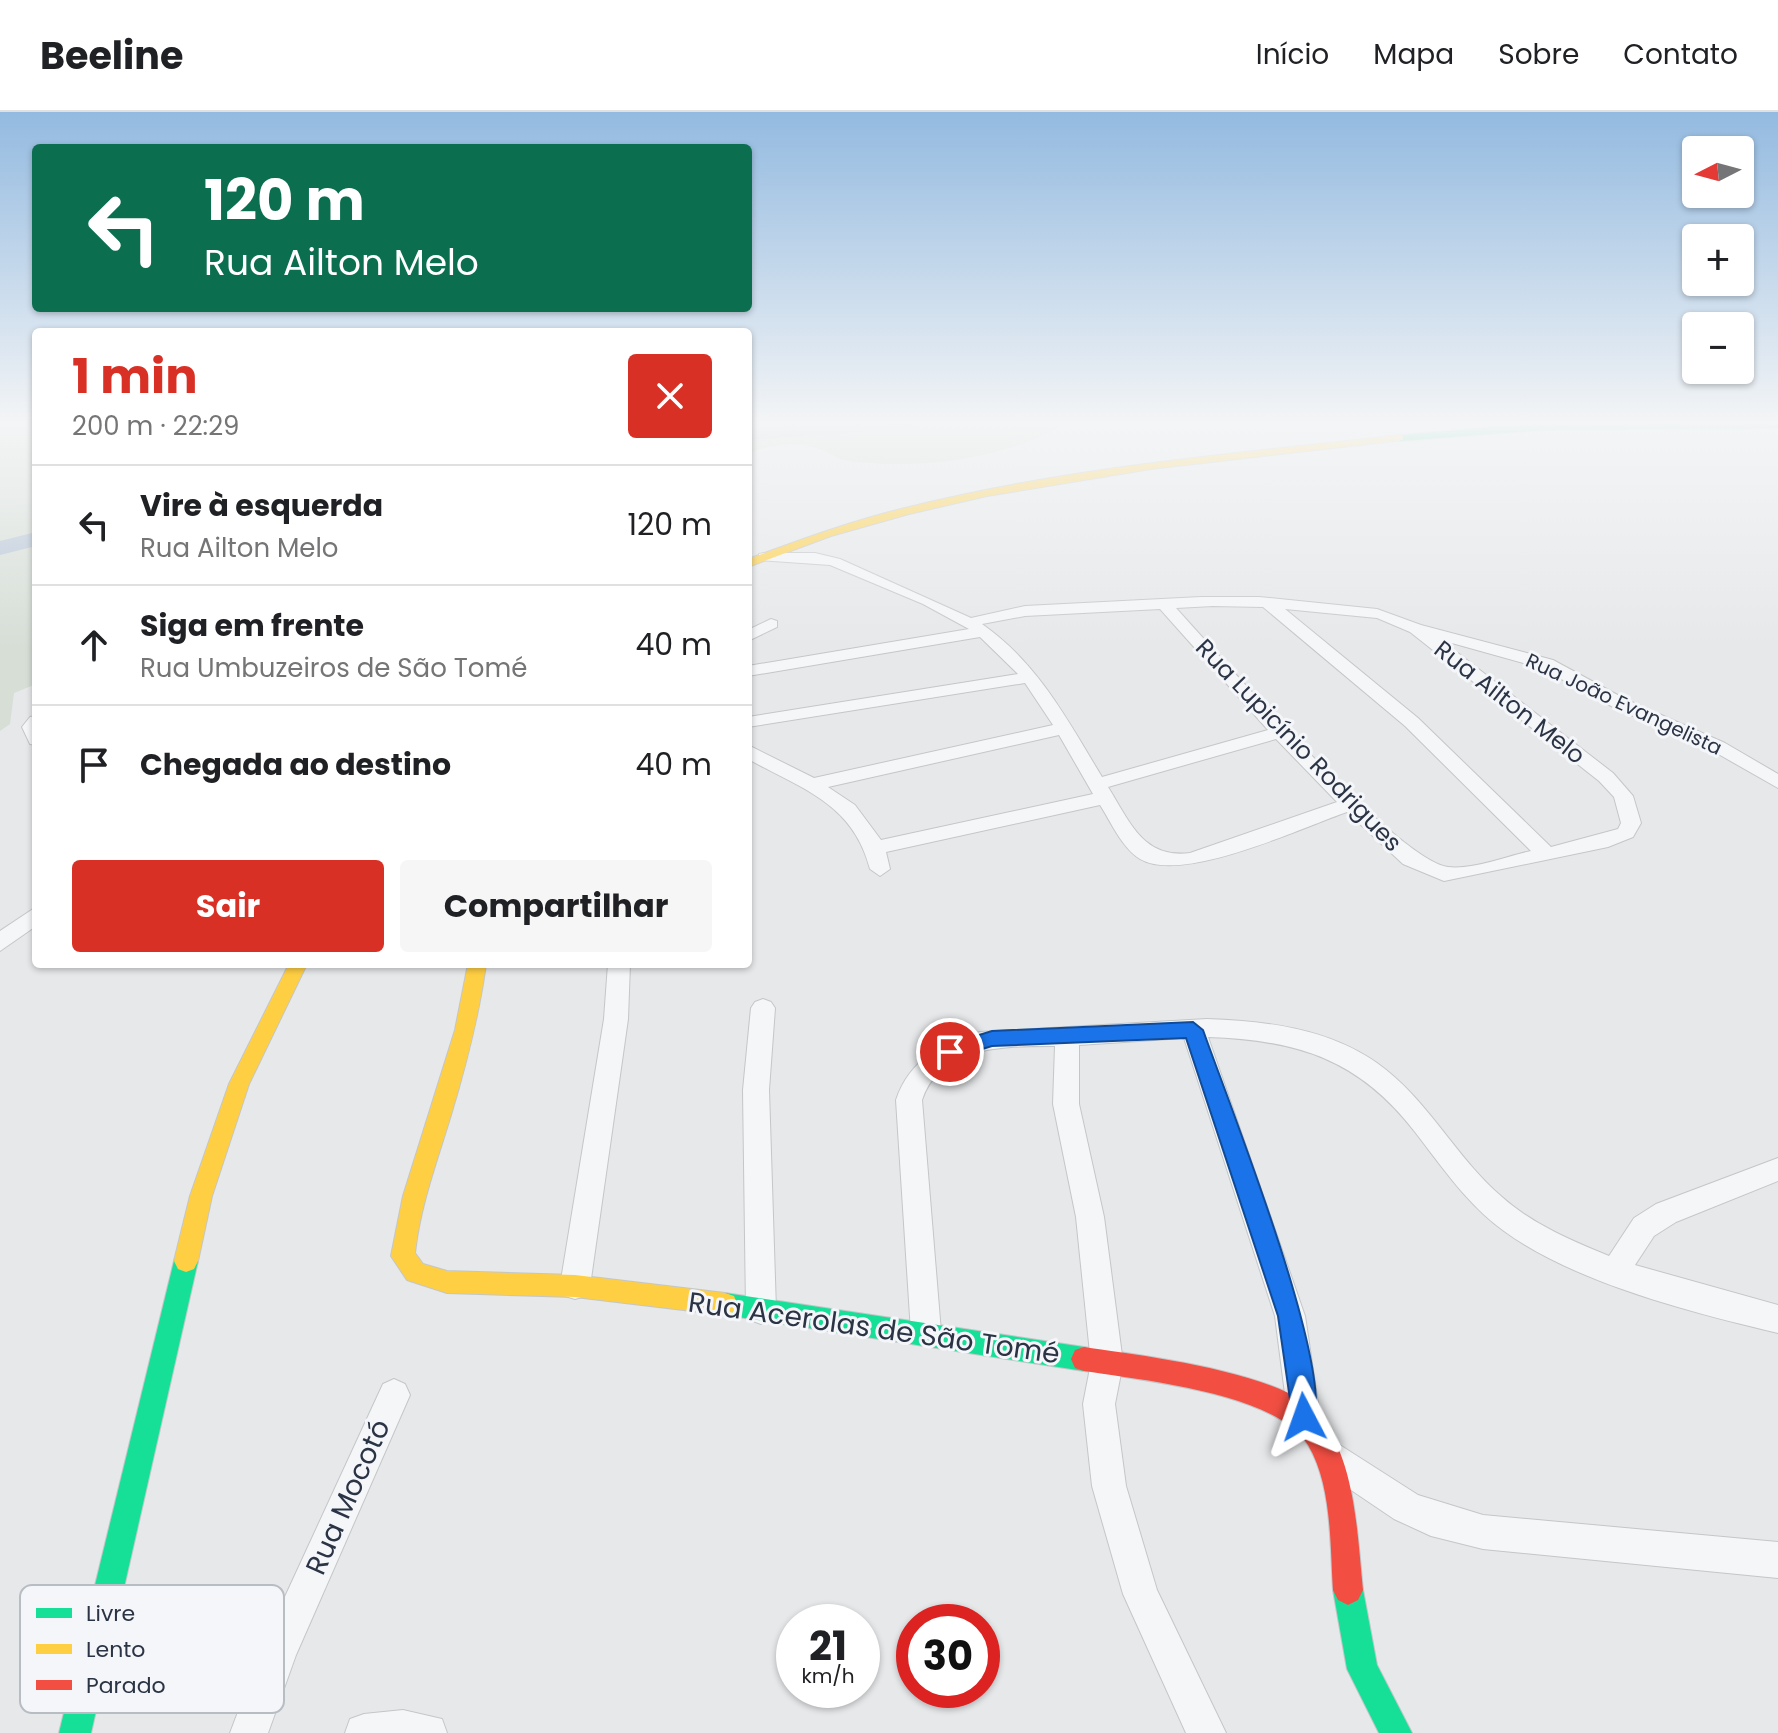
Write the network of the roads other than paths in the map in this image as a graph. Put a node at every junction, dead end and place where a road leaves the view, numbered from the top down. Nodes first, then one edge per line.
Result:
1 (955, 498) edge
2 (756, 560) edge
3 (1267, 602) junction
4 (1163, 603) junction
5 (771, 624) dead end
6 (976, 628) junction
7 (1416, 629) junction
8 (752, 634) edge
9 (752, 670) edge
10 (1030, 677) junction
11 (752, 721) edge
12 (1061, 729) junction
13 (1280, 732) junction
14 (752, 753) edge
15 (1778, 782) edge
16 (814, 784) junction
17 (1100, 791) junction
18 (1350, 804) junction
19 (877, 847) junction
20 (1544, 852) junction
21 (880, 869) dead end
22 (1444, 874) joint
23 (32, 917) edge
24 (0, 943) edge
25 (296, 968) edge
26 (476, 968) edge
27 (619, 968) edge
28 (763, 1008) dead end
29 (1193, 1030) junction
30 (1067, 1037) junction
31 (1778, 1169) edge
32 (1616, 1270) junction
33 (575, 1286) junction
34 (761, 1310) junction
35 (1778, 1319) edge
36 (926, 1332) junction
37 (1107, 1363) junction
38 (394, 1395) dead end
39 (1304, 1417) junction
40 (1326, 1452) junction
41 (1778, 1560) edge
42 (110, 1585) edge
43 (284, 1640) edge
44 (80, 1713) edge
45 (256, 1713) edge
46 (75, 1733) edge
47 (249, 1733) edge
48 (364, 1733) edge
49 (428, 1733) edge
50 (1207, 1733) edge
51 (1396, 1733) edge

1 - 2 main road
2 - 6 street
3 - 4 street, Rua Ailton Melo
3 - 7 street, Rua Ailton Melo
3 - 20 street
4 - 6 street, Rua Ailton Melo
4 - 13 street, Rua Lupicínio Rodrigues
5 - 8 street
6 - 9 street, Rua Ailton Melo
6 - 10 street
7 - 15 street, Rua João Evangelista
7 - 20 street, Rua Ailton Melo
10 - 11 street
10 - 12 street
12 - 16 street
12 - 17 street
13 - 17 street
13 - 18 street, Rua Lupicínio Rodrigues
14 - 16 street
16 - 19 street
17 - 18 street
17 - 19 street
18 - 22 street, Rua Lupicínio Rodrigues
19 - 21 street
20 - 22 street, Rua Ailton Melo
23 - 24 street
25 - 42 main road
26 - 33 main road, Rua Acerolas de São Tomé
27 - 33 street
28 - 34 street
29 - 30 street
29 - 32 street
29 - 39 street
30 - 36 street
30 - 37 street
31 - 32 street
32 - 35 street
33 - 34 main road, Rua Acerolas de São Tomé
34 - 36 main road, Rua Acerolas de São Tomé
36 - 37 main road, Rua Acerolas de São Tomé
37 - 39 main road, Rua Acerolas de São Tomé
37 - 50 street
38 - 43 street, Rua Mocotó
39 - 40 main road
40 - 41 street
40 - 51 main road
44 - 46 main road
45 - 47 street, Rua Mocotó
48 - 49 street

